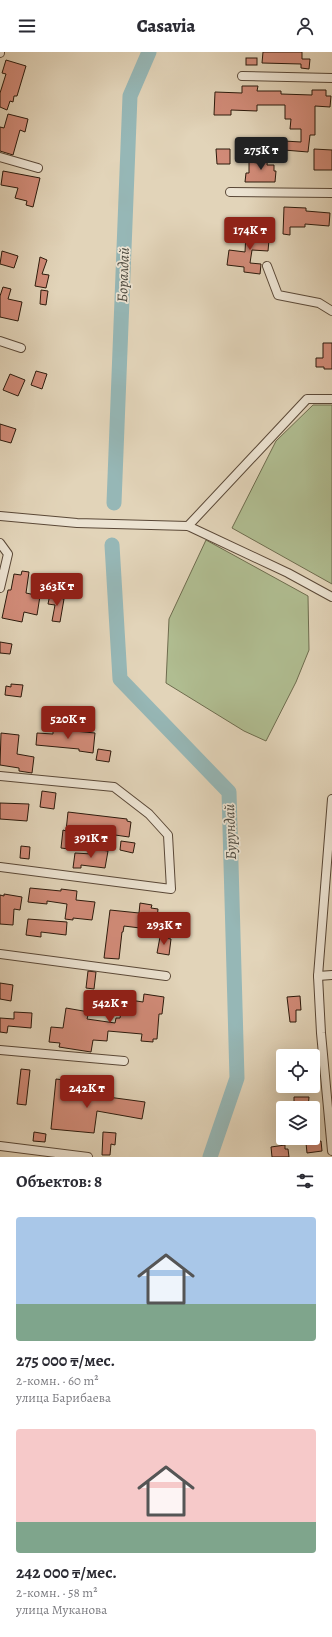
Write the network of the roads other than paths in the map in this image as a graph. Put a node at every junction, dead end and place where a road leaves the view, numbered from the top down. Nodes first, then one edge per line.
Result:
1 (242, 76) dead end
2 (332, 78) edge
3 (0, 157) edge
4 (38, 168) dead end
5 (230, 192) dead end
6 (332, 193) edge
7 (267, 266) dead end
8 (332, 311) edge
9 (0, 341) edge
10 (21, 348) dead end
11 (332, 399) edge
12 (0, 516) edge
13 (188, 526) junction
14 (0, 543) edge
15 (0, 588) edge
16 (332, 596) edge
17 (0, 776) edge
18 (332, 799) edge
19 (0, 866) edge
20 (329, 885) edge
21 (0, 954) edge
22 (332, 975) edge
23 (166, 976) dead end
24 (318, 976) junction
25 (0, 1050) edge
26 (124, 1061) dead end
27 (0, 1146) edge
28 (332, 1151) edge
29 (88, 1157) edge

1 - 2 street
3 - 4 street
5 - 6 street
7 - 8 street
9 - 10 street
11 - 13 street
12 - 13 street
13 - 16 street
14 - 15 street
17 - 19 street
18 - 20 street
20 - 24 street
21 - 23 street
22 - 24 street
24 - 28 street
25 - 26 street
27 - 29 street

